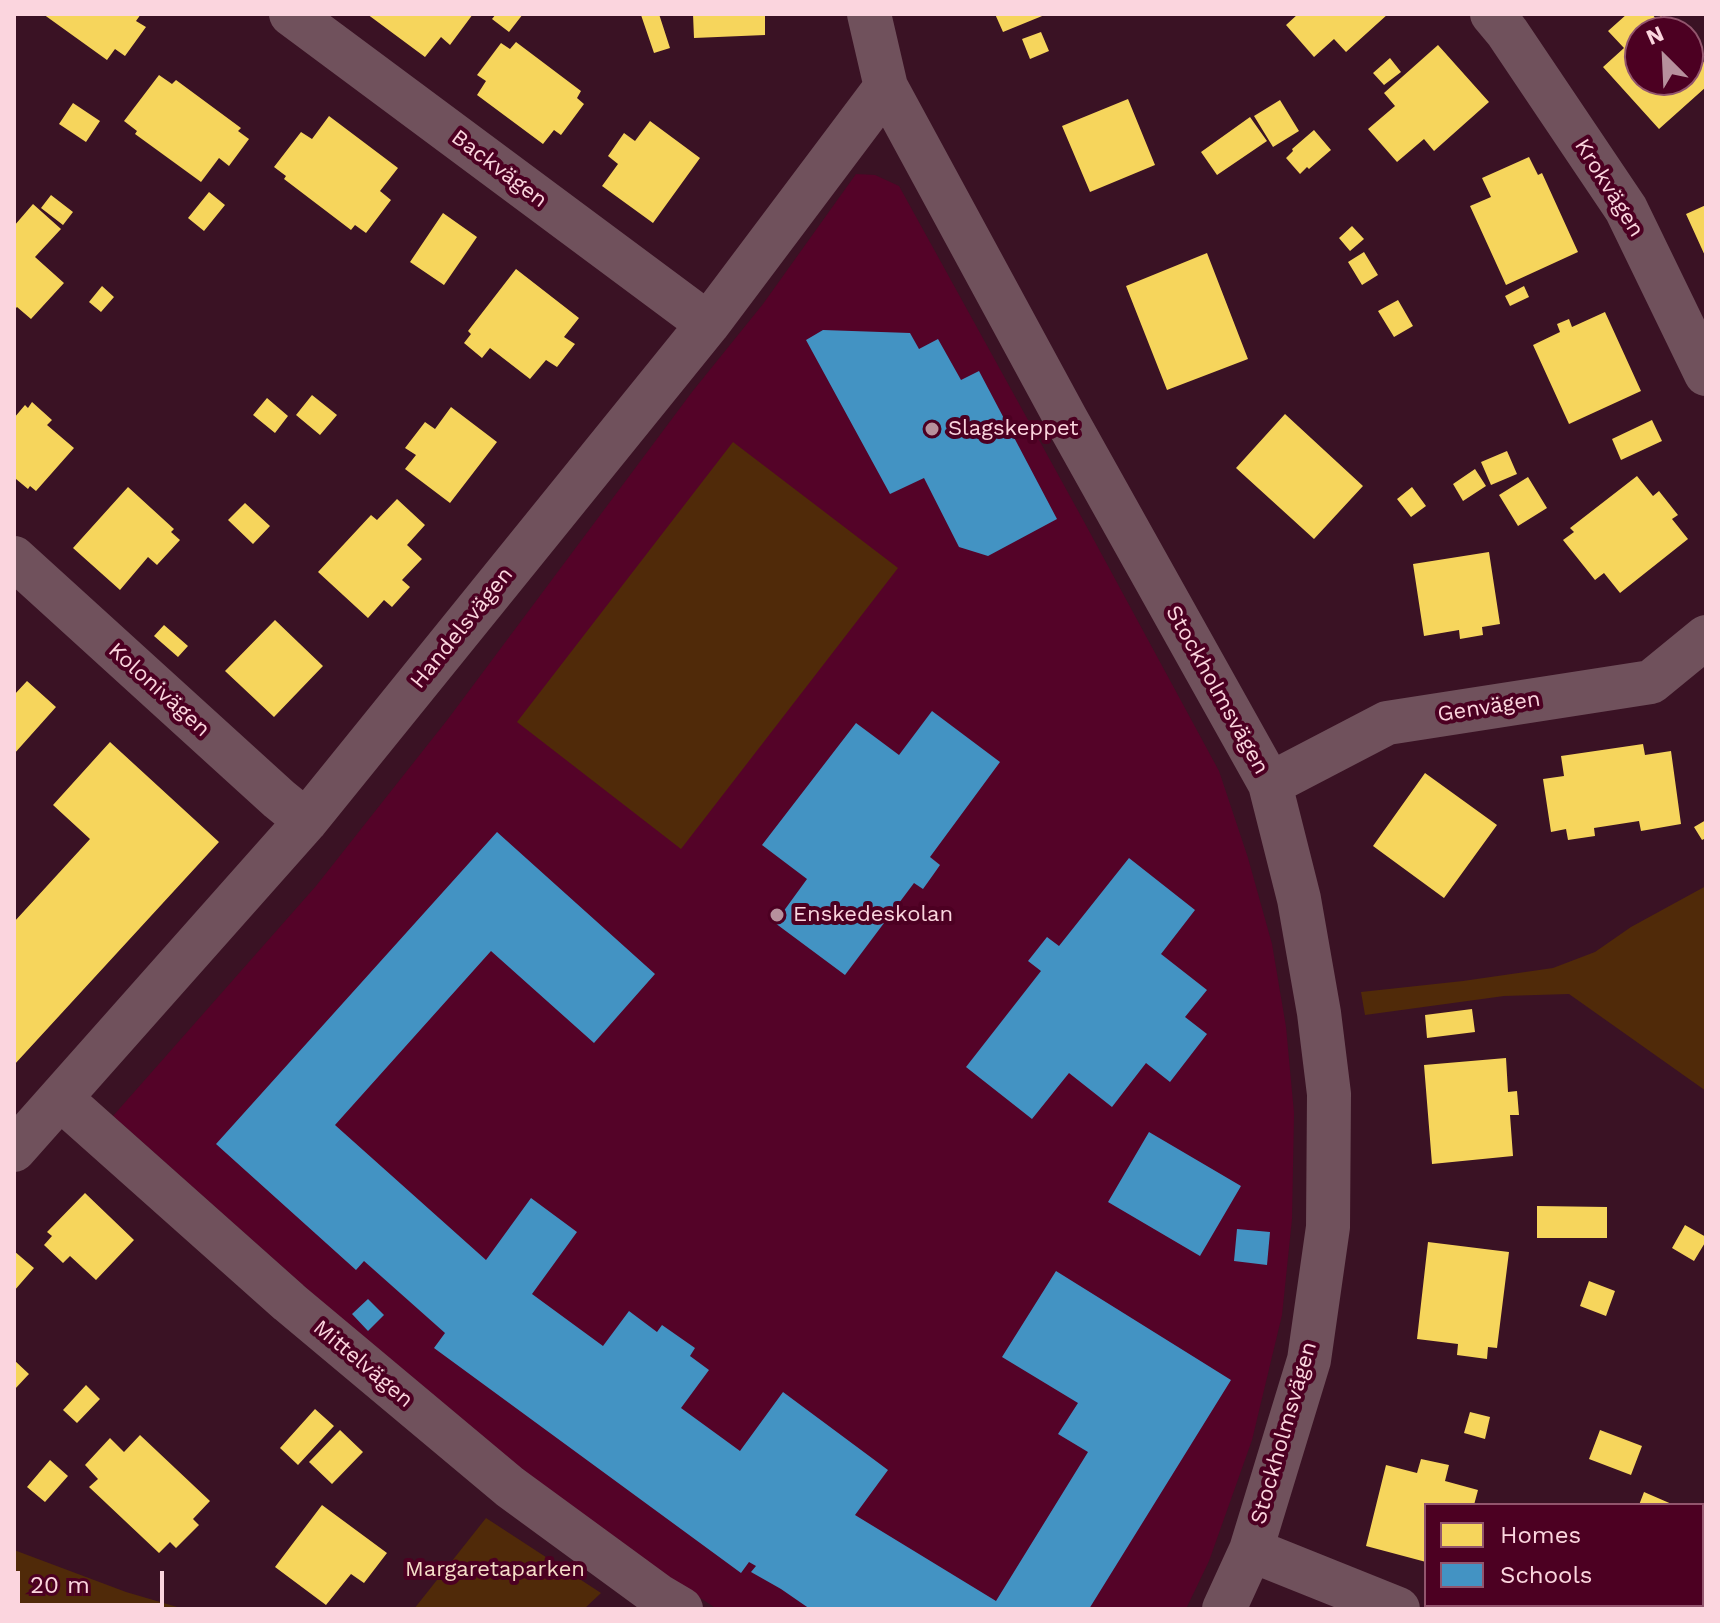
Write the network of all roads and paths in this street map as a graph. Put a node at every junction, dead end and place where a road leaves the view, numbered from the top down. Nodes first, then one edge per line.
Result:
1 (291, 14) edge
2 (869, 14) edge
3 (1492, 14) edge
4 (886, 87) junction
5 (708, 324) junction
6 (1706, 374) edge
7 (14, 558) edge
8 (1706, 637) edge
9 (1270, 784) junction
10 (306, 821) junction
11 (61, 1099) junction
12 (14, 1150) edge
13 (1251, 1550) junction
14 (681, 1609) edge
15 (1224, 1609) edge
16 (1398, 1609) edge

1 - 5 street, Backvägen
2 - 4 street, Stockholmsvägen
3 - 6 street, Krokvägen
4 - 5 street, Handelsvägen
4 - 9 street, Stockholmsvägen
5 - 10 street, Handelsvägen
7 - 10 street, Kolonivägen
8 - 9 street, Genvägen
9 - 13 street, Stockholmsvägen
10 - 11 street, Handelsvägen
11 - 12 street, Handelsvägen
11 - 14 street, Mittelvägen
13 - 15 street, Stockholmsvägen
13 - 16 street

